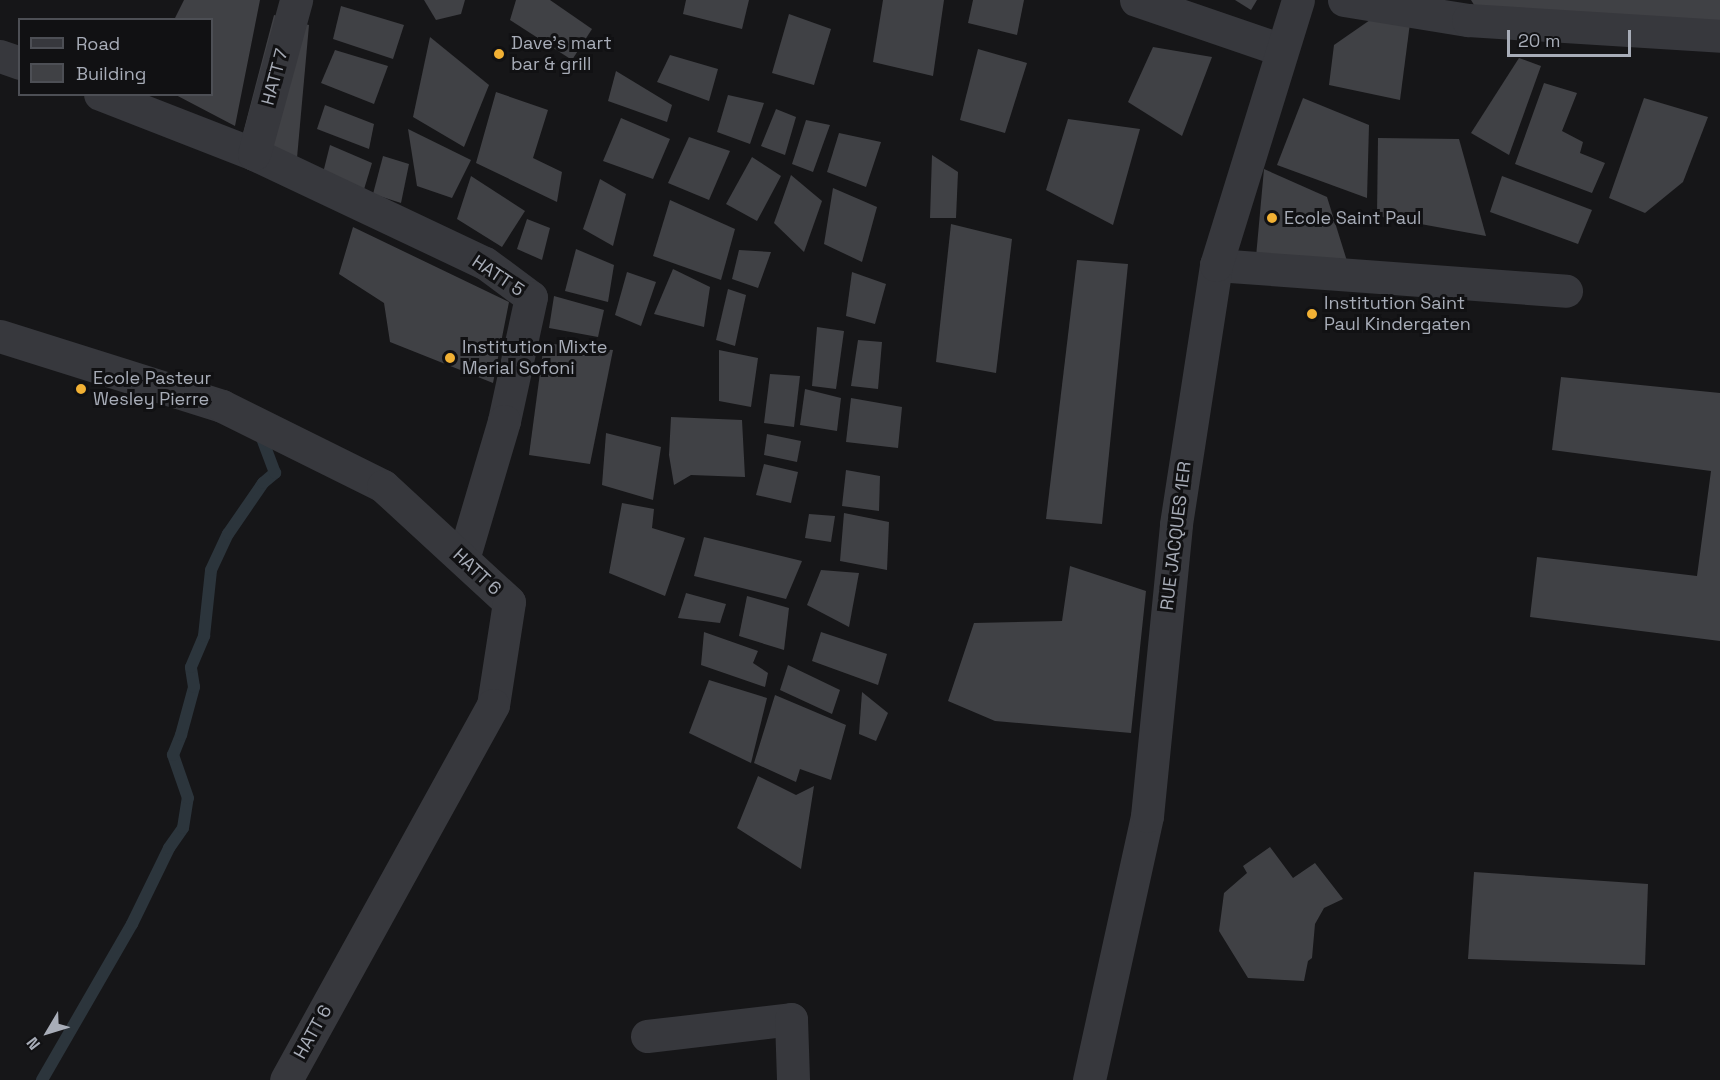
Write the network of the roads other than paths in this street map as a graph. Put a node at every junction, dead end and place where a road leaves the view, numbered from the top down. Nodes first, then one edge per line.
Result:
1 (296, 0) edge
2 (1136, 0) edge
3 (1299, 0) edge
4 (1344, 0) edge
5 (1720, 36) edge
6 (1282, 50) junction
7 (0, 56) edge
8 (18, 62) edge
9 (105, 96) edge
10 (254, 154) junction
11 (1216, 265) junction
12 (1566, 291) dead end
13 (0, 336) edge
14 (463, 559) junction
15 (647, 1036) dead end
16 (286, 1080) edge
17 (793, 1080) edge
18 (1089, 1080) edge

1 - 10 street, HATT 7
2 - 6 street
3 - 6 street, RUE JACQUES 1ER
4 - 5 street
6 - 11 street, RUE JACQUES 1ER
7 - 8 street
9 - 10 street
10 - 14 street, HATT 5
11 - 12 street
11 - 18 street, RUE JACQUES 1ER
13 - 14 street, HATT 6
14 - 16 street, HATT 6
15 - 17 street

